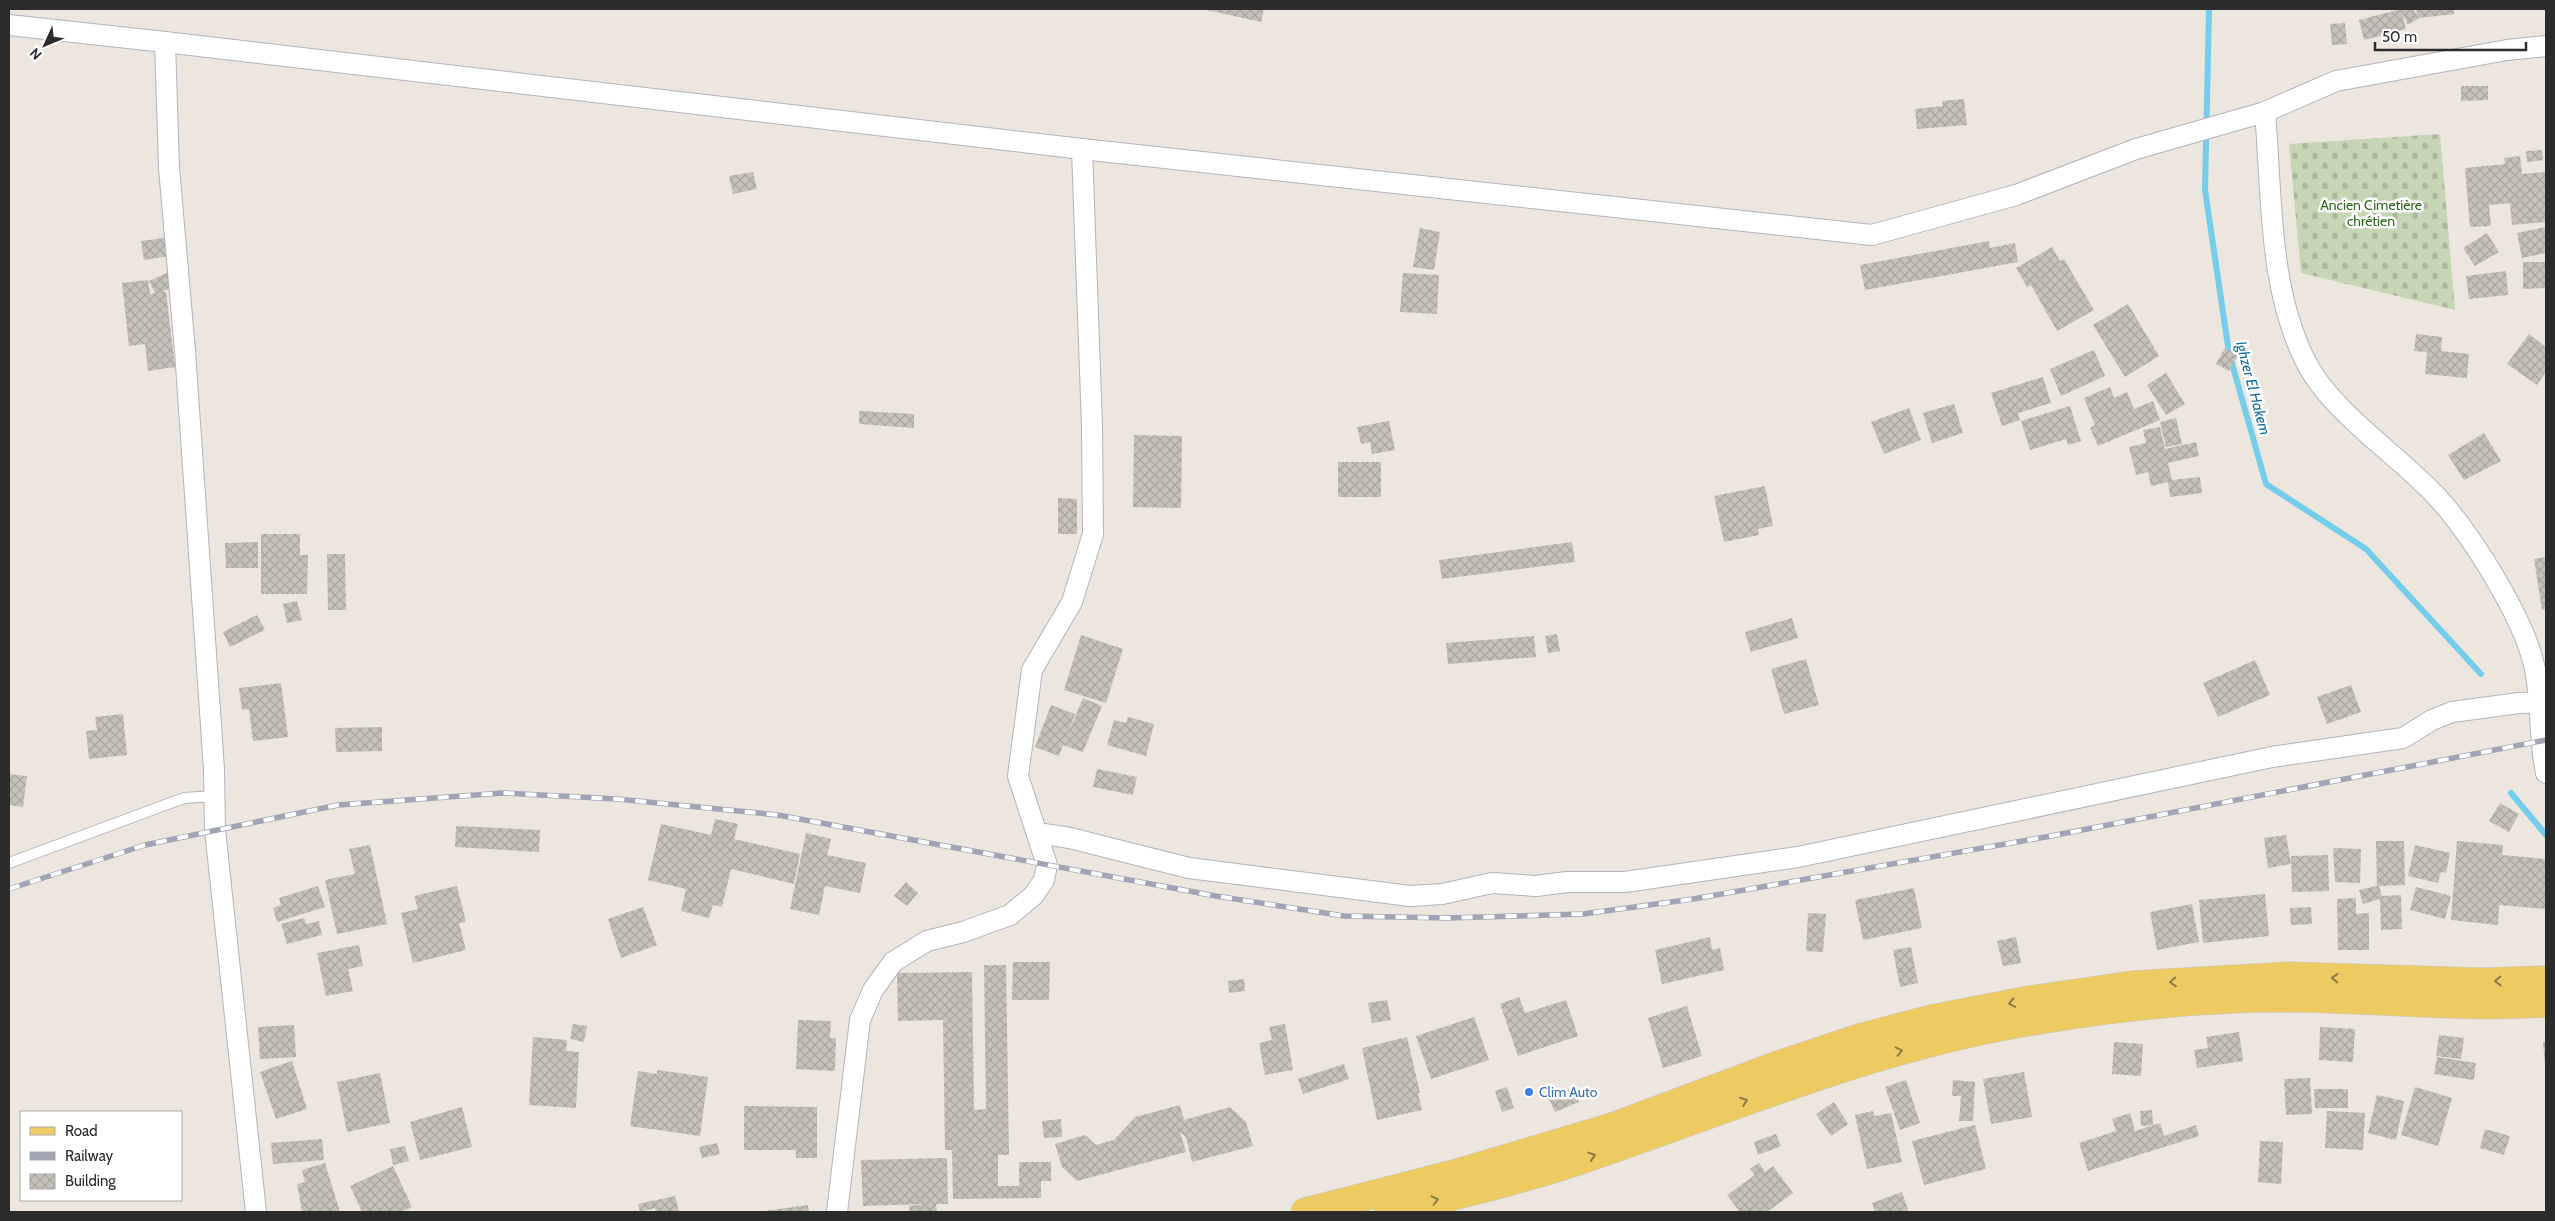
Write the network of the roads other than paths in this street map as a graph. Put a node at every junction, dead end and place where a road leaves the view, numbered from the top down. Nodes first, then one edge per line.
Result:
1 (9, 25) edge
2 (165, 42) junction
3 (2546, 46) edge
4 (2265, 112) junction
5 (1082, 149) junction
6 (2544, 703) edge
7 (2546, 774) edge
8 (215, 796) junction
9 (1038, 833) junction
10 (9, 863) edge
11 (2546, 980) edge
12 (2546, 1003) edge
13 (256, 1212) edge
14 (837, 1212) edge
15 (1305, 1212) edge
16 (1388, 1212) edge

1 - 2 street
2 - 5 street
2 - 8 street
3 - 4 street
4 - 5 street
4 - 6 street
5 - 9 street
6 - 7 street
6 - 9 street
8 - 10 lane
8 - 13 street
9 - 14 street
11 -> 15 main road
16 -> 12 main road

